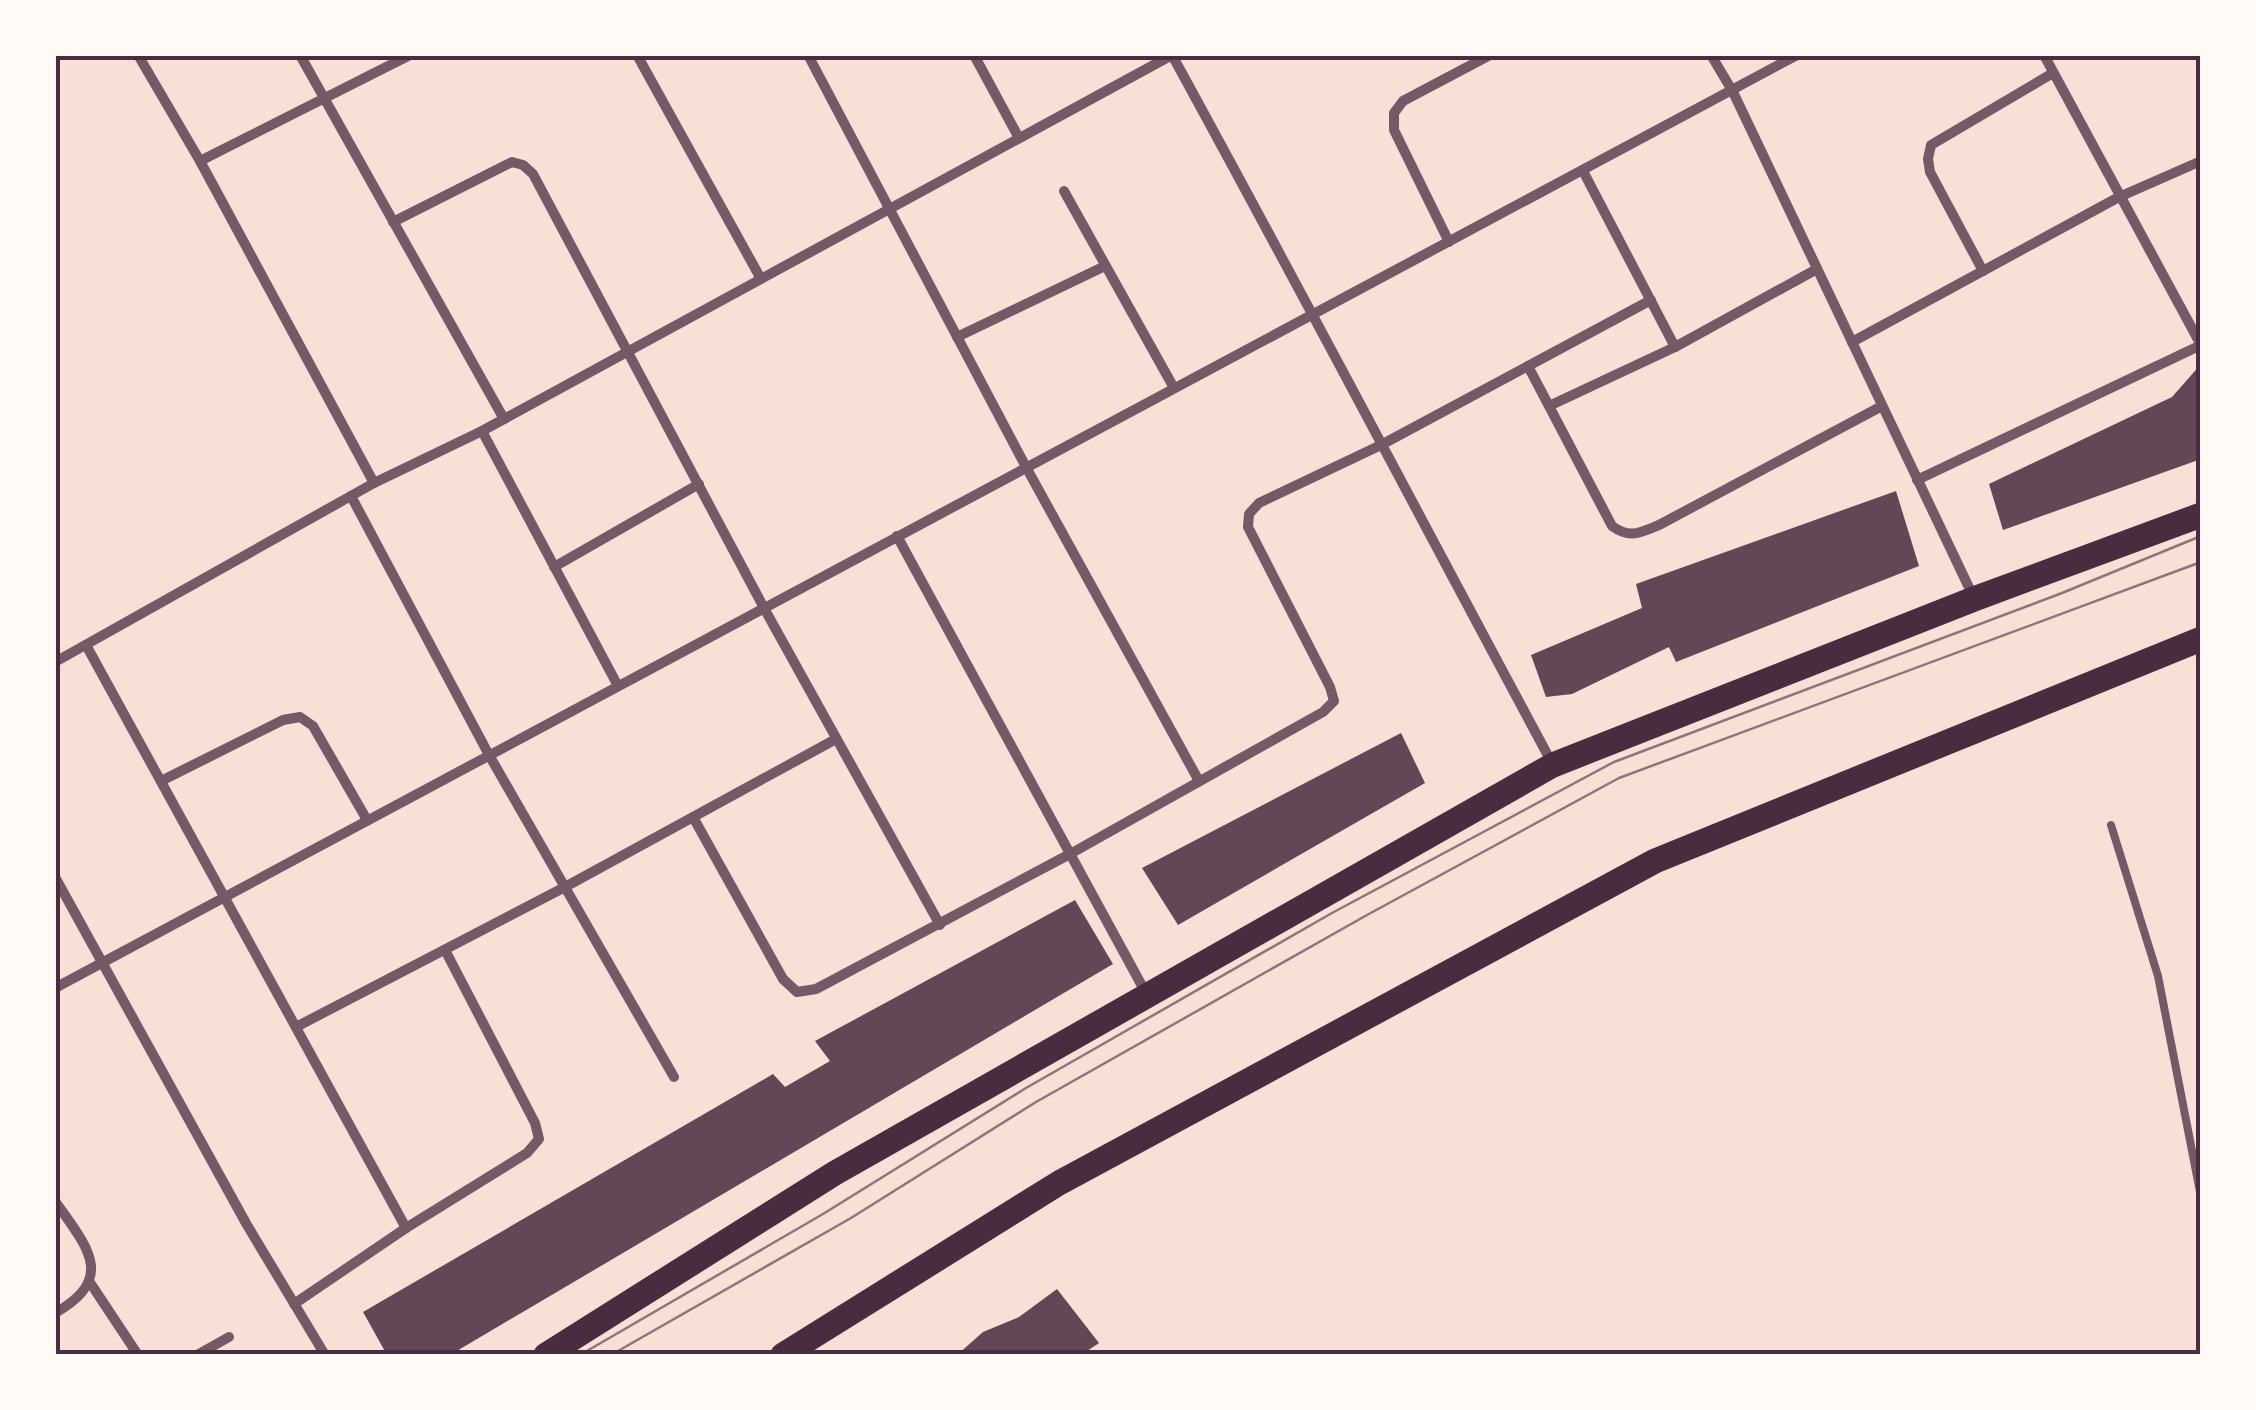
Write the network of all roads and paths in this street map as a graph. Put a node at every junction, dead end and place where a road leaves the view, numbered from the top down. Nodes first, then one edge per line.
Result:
1 (138, 55) edge
2 (300, 55) edge
3 (410, 55) edge
4 (637, 55) edge
5 (808, 55) edge
6 (974, 55) edge
7 (1172, 55) edge
8 (1490, 55) edge
9 (1711, 55) edge
10 (1797, 55) edge
11 (2044, 55) edge
12 (2053, 73) junction
13 (1733, 92) junction
14 (323, 99) junction
15 (1019, 138) junction
16 (200, 161) junction
17 (2201, 161) edge
18 (1582, 171) junction
19 (1064, 191) dead end
20 (2119, 197) junction
21 (888, 210) junction
22 (393, 222) junction
23 (1449, 242) junction
24 (1106, 266) junction
25 (1817, 269) junction
26 (1983, 271) junction
27 (762, 279) junction
28 (1652, 300) junction
29 (1314, 312) junction
30 (957, 337) junction
31 (1852, 342) junction
32 (2200, 346) edge
33 (1675, 347) junction
34 (630, 351) junction
35 (1528, 366) junction
36 (1174, 388) junction
37 (1549, 406) junction
38 (1882, 406) junction
39 (504, 419) junction
40 (482, 432) junction
41 (1381, 446) junction
42 (1026, 467) junction
43 (1917, 480) junction
44 (374, 482) junction
45 (699, 484) junction
46 (350, 496) junction
47 (2201, 515) edge
48 (897, 536) junction
49 (554, 567) junction
50 (1974, 599) junction
51 (764, 608) junction
52 (2201, 639) edge
53 (86, 645) junction
54 (55, 662) edge
55 (618, 686) junction
56 (836, 739) junction
57 (490, 755) junction
58 (1554, 765) junction
59 (161, 781) junction
60 (1199, 781) junction
61 (693, 817) junction
62 (368, 820) junction
63 (2111, 824) dead end
64 (1070, 854) junction
65 (55, 876) edge
66 (566, 888) junction
67 (225, 897) junction
68 (940, 924) junction
69 (445, 950) junction
70 (102, 964) junction
71 (55, 988) edge
72 (1147, 996) junction
73 (296, 1027) junction
74 (674, 1077) dead end
75 (2201, 1196) edge
76 (55, 1200) edge
77 (406, 1228) junction
78 (91, 1284) junction
79 (294, 1304) junction
80 (55, 1313) edge
81 (229, 1337) dead end
82 (138, 1355) edge
83 (197, 1355) edge
84 (325, 1355) edge
85 (546, 1355) edge
86 (783, 1355) edge

1 - 16 street
2 - 14 street
3 - 14 street
4 - 27 street
5 - 21 street
6 - 15 street
7 - 15 street
7 - 29 street
8 - 23 street
9 - 13 street
10 - 13 street
11 - 12 street
12 - 20 street
12 - 26 street
13 - 18 street
13 - 25 street
14 - 16 street
14 - 22 street
15 - 21 street
16 - 44 street
17 - 20 street
18 - 23 street
18 - 28 street
19 - 24 street
20 - 26 street
20 - 32 street
21 - 27 street
21 - 30 street
22 - 34 street
22 - 39 street
23 - 29 street
24 - 30 street
24 - 36 street
25 - 31 street
25 - 33 street
26 - 31 street
27 - 34 street
28 - 33 street
28 - 35 street
29 - 36 street
29 - 41 street
30 - 42 street
31 - 38 street
32 - 43 street
33 - 37 street
34 - 39 street
34 - 45 street
35 - 37 street
35 - 41 street
36 - 42 street
37 - 38 street
38 - 43 street
39 - 40 street
40 - 44 street
40 - 49 street
41 - 58 street
41 - 60 street
42 - 48 street
42 - 60 street
43 - 50 street
44 - 46 street
45 - 49 street
45 - 51 street
46 - 53 street
46 - 57 street
47 - 50 main road
48 - 51 street
48 - 64 street
49 - 55 street
50 - 58 main road
51 - 55 street
51 - 56 street
52 - 86 main road
53 - 54 street
53 - 59 street
55 - 57 street
56 - 61 street
56 - 68 street
57 - 62 street
57 - 66 street
58 - 72 main road
59 - 62 street
59 - 67 street
60 - 64 street
61 - 66 street
61 - 68 street
62 - 67 street
63 - 75 lane
64 - 68 street
64 - 72 street
65 - 70 street
66 - 69 street
66 - 74 street
67 - 70 street
67 - 73 street
69 - 73 street
69 - 77 street
70 - 71 street
70 - 79 street
72 - 85 main road
73 - 77 street
76 - 78 street
77 - 79 street
78 - 80 street
78 - 82 street
79 - 84 street
81 - 83 street

